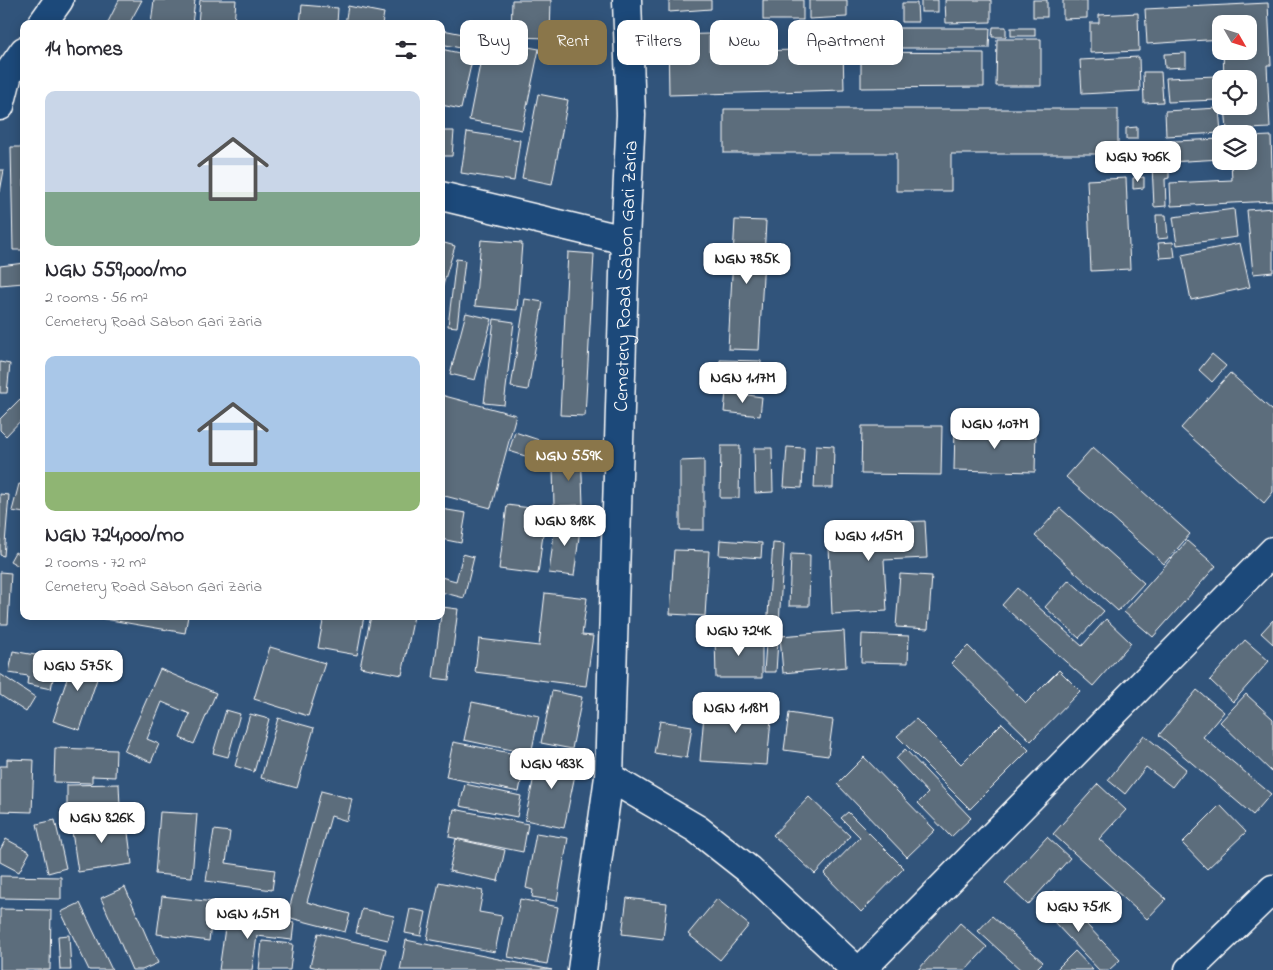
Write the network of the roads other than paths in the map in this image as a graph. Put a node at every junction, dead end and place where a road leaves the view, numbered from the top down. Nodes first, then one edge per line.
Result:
1 (58, 0) edge
2 (627, 0) edge
3 (45, 20) edge
4 (20, 53) edge
5 (4, 62) edge
6 (6, 108) edge
7 (445, 197) edge
8 (625, 240) junction
9 (1273, 551) edge
10 (609, 777) junction
11 (1273, 889) edge
12 (582, 970) edge
13 (856, 970) edge
14 (861, 970) edge
15 (1189, 970) edge

1 - 3 street
2 - 8 street, Cemetery Road Sabon Gari Zaria
4 - 5 street
5 - 6 street
7 - 8 street
8 - 10 street, Cemetery Road Sabon Gari Zaria
9 - 14 street
10 - 12 street, Cemetery Road Sabon Gari Zaria
10 - 13 street
11 - 15 street

